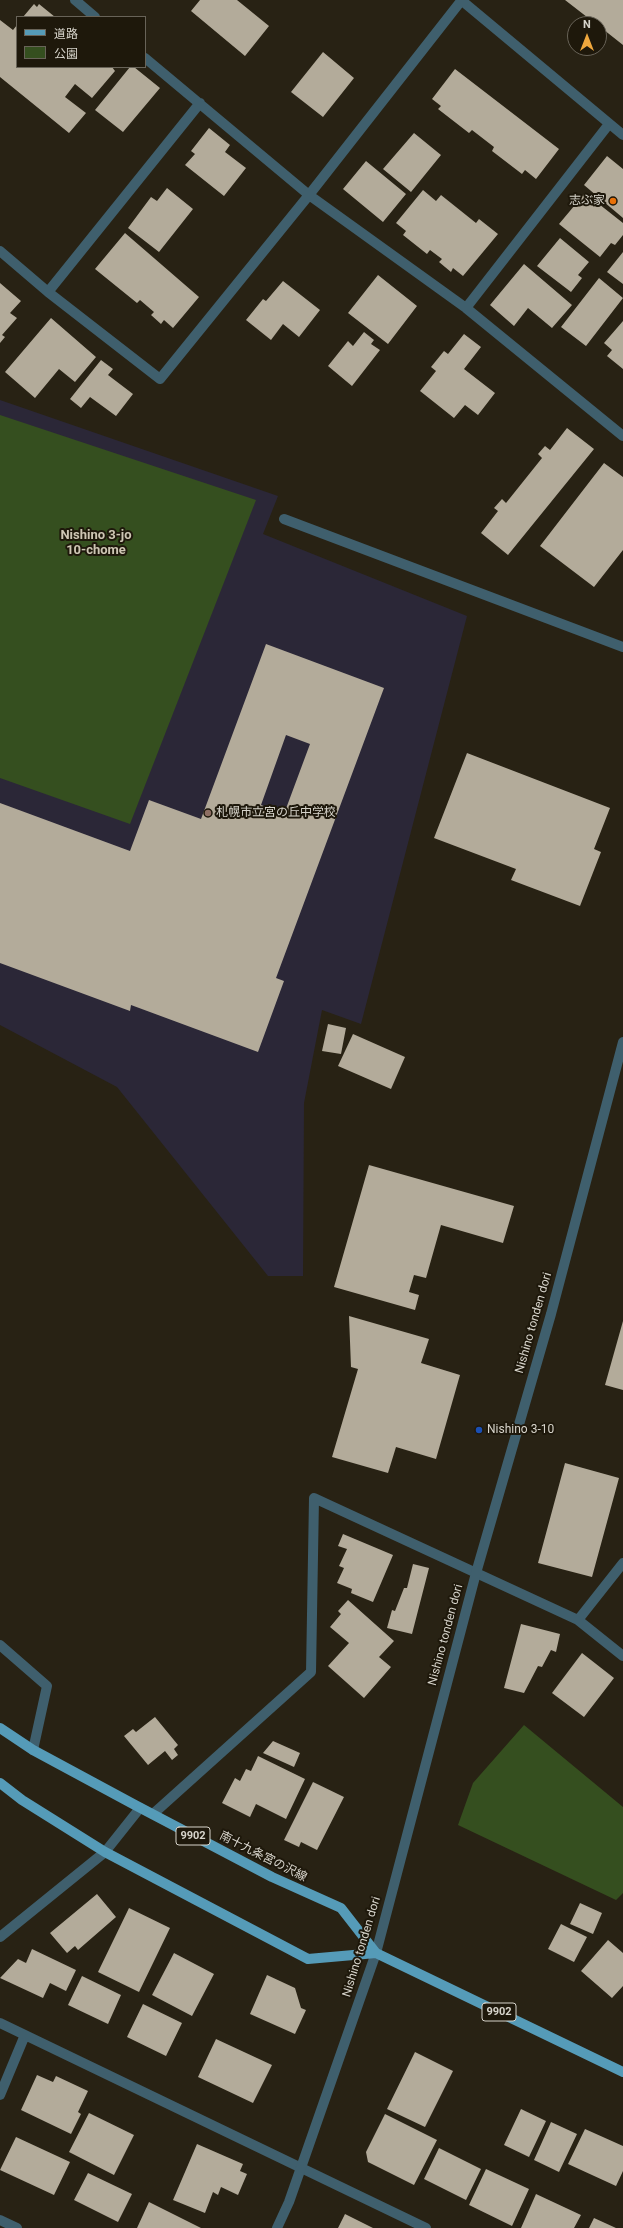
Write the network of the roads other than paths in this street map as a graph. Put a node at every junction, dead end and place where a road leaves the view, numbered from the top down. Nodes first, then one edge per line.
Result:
1 (74, 0) edge
2 (461, 0) edge
3 (94, 16) edge
4 (146, 59) edge
5 (200, 103) junction
6 (609, 124) junction
7 (623, 135) edge
8 (310, 195) junction
9 (0, 251) edge
10 (48, 292) junction
11 (466, 308) junction
12 (623, 436) edge
13 (284, 519) dead end
14 (623, 647) edge
15 (623, 1042) edge
16 (623, 1563) edge
17 (476, 1573) junction
18 (578, 1620) junction
19 (0, 1645) edge
20 (623, 1656) edge
21 (0, 1728) edge
22 (33, 1750) junction
23 (0, 1784) edge
24 (140, 1808) junction
25 (153, 1814) junction
26 (104, 1852) junction
27 (0, 1937) edge
28 (376, 1953) junction
29 (0, 2023) edge
30 (25, 2035) junction
31 (623, 2072) edge
32 (0, 2095) edge
33 (301, 2169) junction
34 (0, 2220) edge
35 (17, 2228) edge
36 (277, 2228) edge
37 (426, 2228) edge

1 - 3 street
2 - 6 street
2 - 8 street
4 - 5 street
5 - 8 street
5 - 10 street
6 - 7 street
6 - 11 street
8 - 10 street
8 - 11 street
9 - 10 street
11 - 12 street
13 - 14 street
15 - 17 street, Nishino tonden dori
16 - 18 street
17 - 18 street
17 - 25 street
17 - 28 street, Nishino tonden dori
18 - 20 street
19 - 22 street
21 - 22 main road, 南十九条宮の沢線 / 9902
22 - 24 main road, 南十九条宮の沢線 / 9902
23 - 26 main road
24 - 25 main road, 南十九条宮の沢線 / 9902
24 - 26 street
25 - 28 main road, 南十九条宮の沢線 / 9902
26 - 27 street
26 - 28 main road
28 - 31 main road, 南十九条宮の沢線 / 9902
28 - 33 street, Nishino tonden dori
29 - 30 street
30 - 32 street
30 - 33 street
33 - 36 street, Nishino tonden dori
33 - 37 street
34 - 35 street

